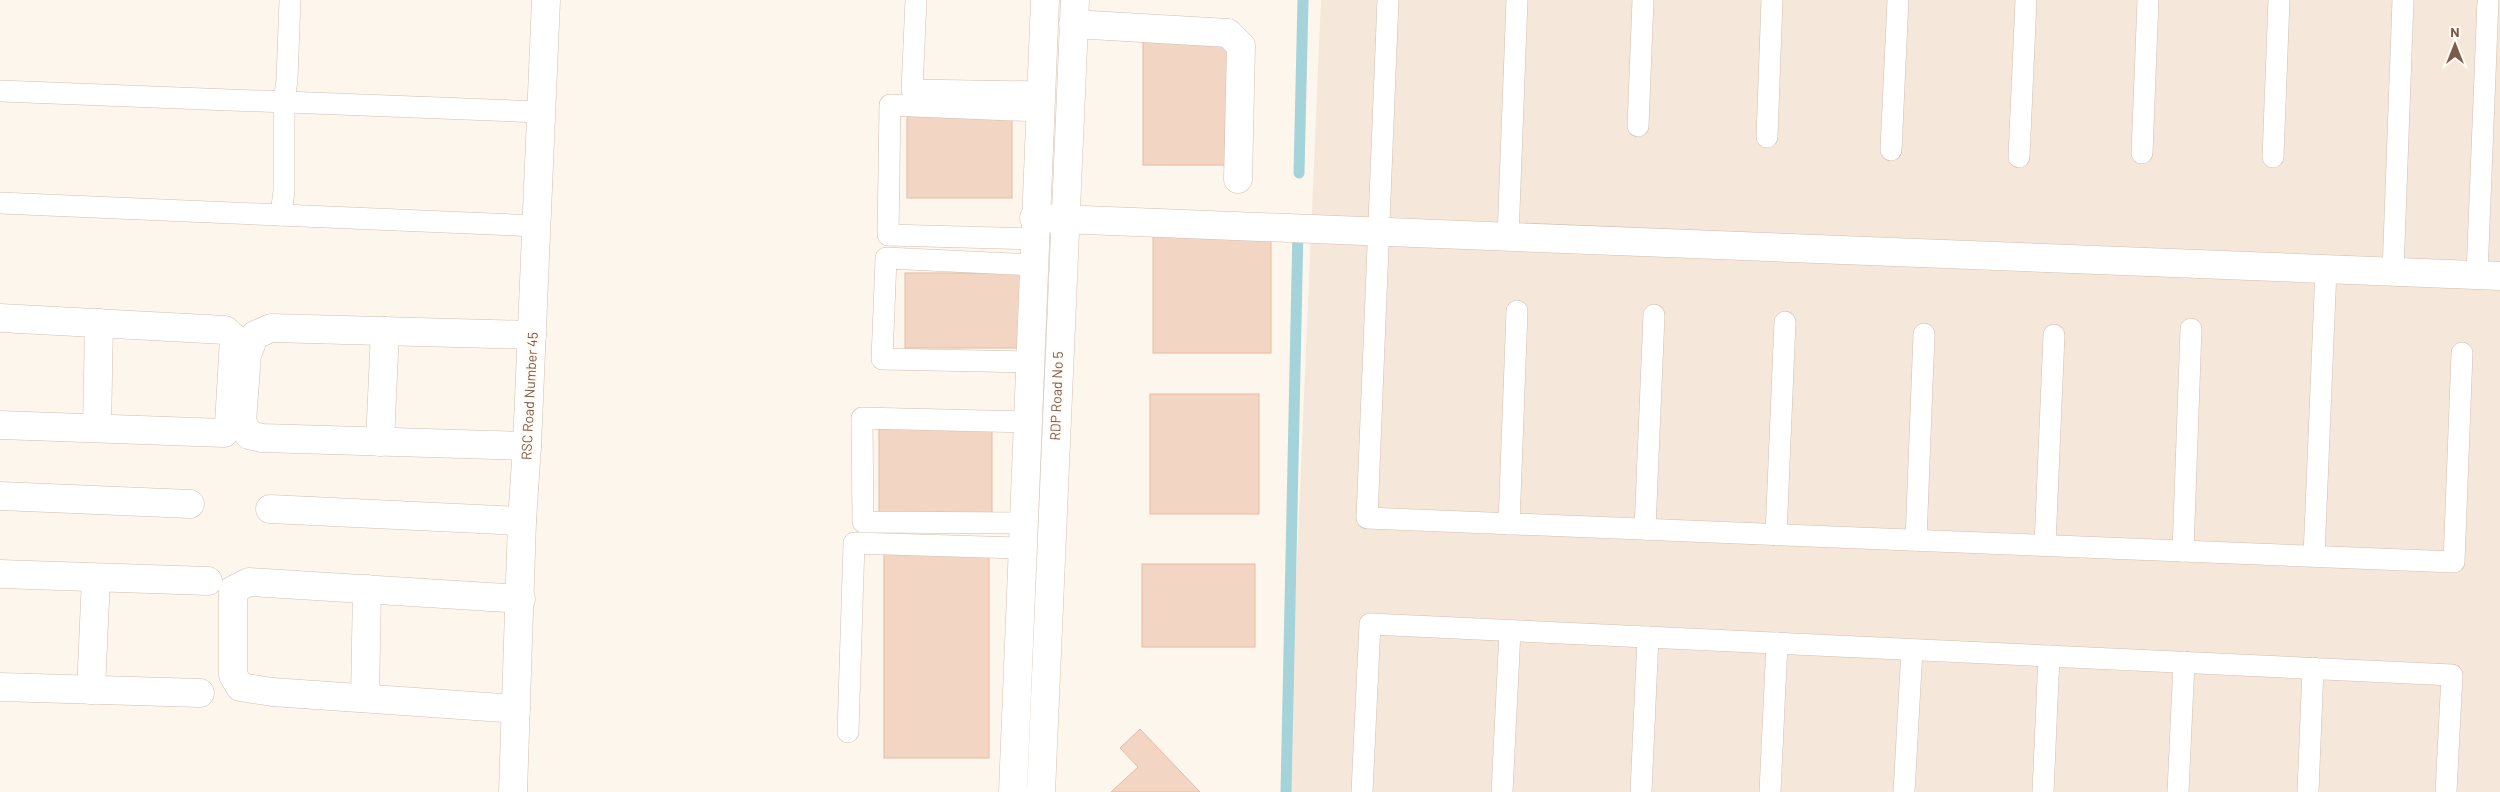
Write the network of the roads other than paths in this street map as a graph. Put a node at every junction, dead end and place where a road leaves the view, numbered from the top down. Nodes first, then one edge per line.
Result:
1 (290, 0) edge
2 (546, 0) edge
3 (916, 0) edge
4 (1044, 0) edge
5 (1388, 0) edge
6 (1517, 0) edge
7 (1643, 0) edge
8 (1772, 0) edge
9 (1898, 0) edge
10 (2026, 0) edge
11 (2148, 0) edge
12 (2279, 0) edge
13 (2404, 0) edge
14 (2488, 0) edge
15 (1074, 12) edge
16 (0, 91) edge
17 (284, 102) junction
18 (1040, 102) junction
19 (541, 112) junction
20 (1638, 126) dead end
21 (1767, 137) dead end
22 (1891, 150) dead end
23 (2142, 153) dead end
24 (2020, 158) dead end
25 (2273, 158) dead end
26 (1238, 179) dead end
27 (0, 203) edge
28 (281, 215) junction
29 (1064, 219) junction
30 (537, 226) junction
31 (1379, 232) junction
32 (1508, 237) junction
33 (1033, 241) junction
34 (2326, 269) junction
35 (2393, 272) junction
36 (2489, 276) edge
37 (1517, 311) dead end
38 (1654, 315) dead end
39 (0, 318) edge
40 (1784, 322) dead end
41 (99, 323) junction
42 (2192, 329) dead end
43 (385, 331) junction
44 (1924, 334) dead end
45 (532, 335) junction
46 (2054, 336) dead end
47 (2462, 353) dead end
48 (1029, 362) junction
49 (1027, 422) junction
50 (0, 425) edge
51 (97, 428) junction
52 (380, 442) junction
53 (527, 446) junction
54 (0, 496) edge
55 (190, 504) dead end
56 (270, 509) dead end
57 (522, 521) junction
58 (1509, 524) junction
59 (1645, 529) junction
60 (1022, 535) junction
61 (1776, 535) junction
62 (1916, 540) junction
63 (2046, 545) junction
64 (2183, 551) junction
65 (2314, 556) junction
66 (0, 574) edge
67 (96, 578) junction
68 (208, 581) dead end
69 (367, 589) junction
70 (521, 599) junction
71 (1510, 631) junction
72 (1648, 637) junction
73 (1777, 643) junction
74 (1912, 650) junction
75 (2050, 656) junction
76 (2184, 662) junction
77 (2313, 668) junction
78 (0, 687) edge
79 (91, 690) junction
80 (200, 693) dead end
81 (365, 698) junction
82 (516, 709) junction
83 (848, 732) dead end
84 (513, 792) edge
85 (1013, 792) edge
86 (1040, 792) edge
87 (1362, 792) edge
88 (1502, 792) edge
89 (1641, 792) edge
90 (1770, 792) edge
91 (1904, 792) edge
92 (2043, 792) edge
93 (2178, 792) edge
94 (2308, 792) edge
95 (2446, 792) edge

1 - 17 lane
2 - 19 street, RSC Road Number 45
3 - 18 lane
4 - 18 street, RDP Road No 5
5 - 31 lane
6 - 32 lane
7 - 20 lane
8 - 21 lane
9 - 22 lane
10 - 24 lane
11 - 23 lane
12 - 25 lane
13 - 35 lane
14 - 36 lane
15 - 26 street
15 - 29 street, RDP Road No 5
16 - 17 lane
17 - 19 lane
17 - 28 lane
18 - 33 street, RDP Road No 5
18 - 33 lane
19 - 30 street, RSC Road Number 45
27 - 28 lane
28 - 30 lane
29 - 31 street
29 - 33 street
29 - 86 street, RDP Road No 5
30 - 45 street, RSC Road Number 45
31 - 32 street
31 - 58 lane
32 - 34 street
33 - 48 street, RDP Road No 5
33 - 48 lane
34 - 35 street
34 - 65 lane
35 - 36 street
37 - 58 lane
38 - 59 lane
39 - 41 street
40 - 61 lane
41 - 51 street
41 - 51 street
42 - 64 lane
43 - 45 street
43 - 52 street
43 - 52 street
44 - 62 lane
45 - 53 street, RSC Road Number 45
46 - 63 lane
47 - 65 lane
48 - 49 street, RDP Road No 5
49 - 60 street, RDP Road No 5
49 - 60 lane
50 - 51 street
52 - 53 street
53 - 57 street, RSC Road Number 45
54 - 55 street
56 - 57 street
57 - 70 street, RSC Road Number 45
58 - 59 lane
59 - 61 lane
60 - 83 lane
60 - 85 street, RDP Road No 5
61 - 62 lane
62 - 63 lane
63 - 64 lane
64 - 65 lane
66 - 67 street
67 - 68 street
67 - 79 street
69 - 70 street
69 - 81 street
69 - 81 street
70 - 82 street, RSC Road Number 45
71 - 72 lane
71 - 87 lane
71 - 88 lane
72 - 73 lane
72 - 89 lane
73 - 74 lane
73 - 90 lane
74 - 75 lane
74 - 91 lane
75 - 76 lane
75 - 92 lane
76 - 77 lane
76 - 93 lane
77 - 94 lane
77 - 95 lane
78 - 79 street
79 - 80 street
81 - 82 street
82 - 84 street, RSC Road Number 45

